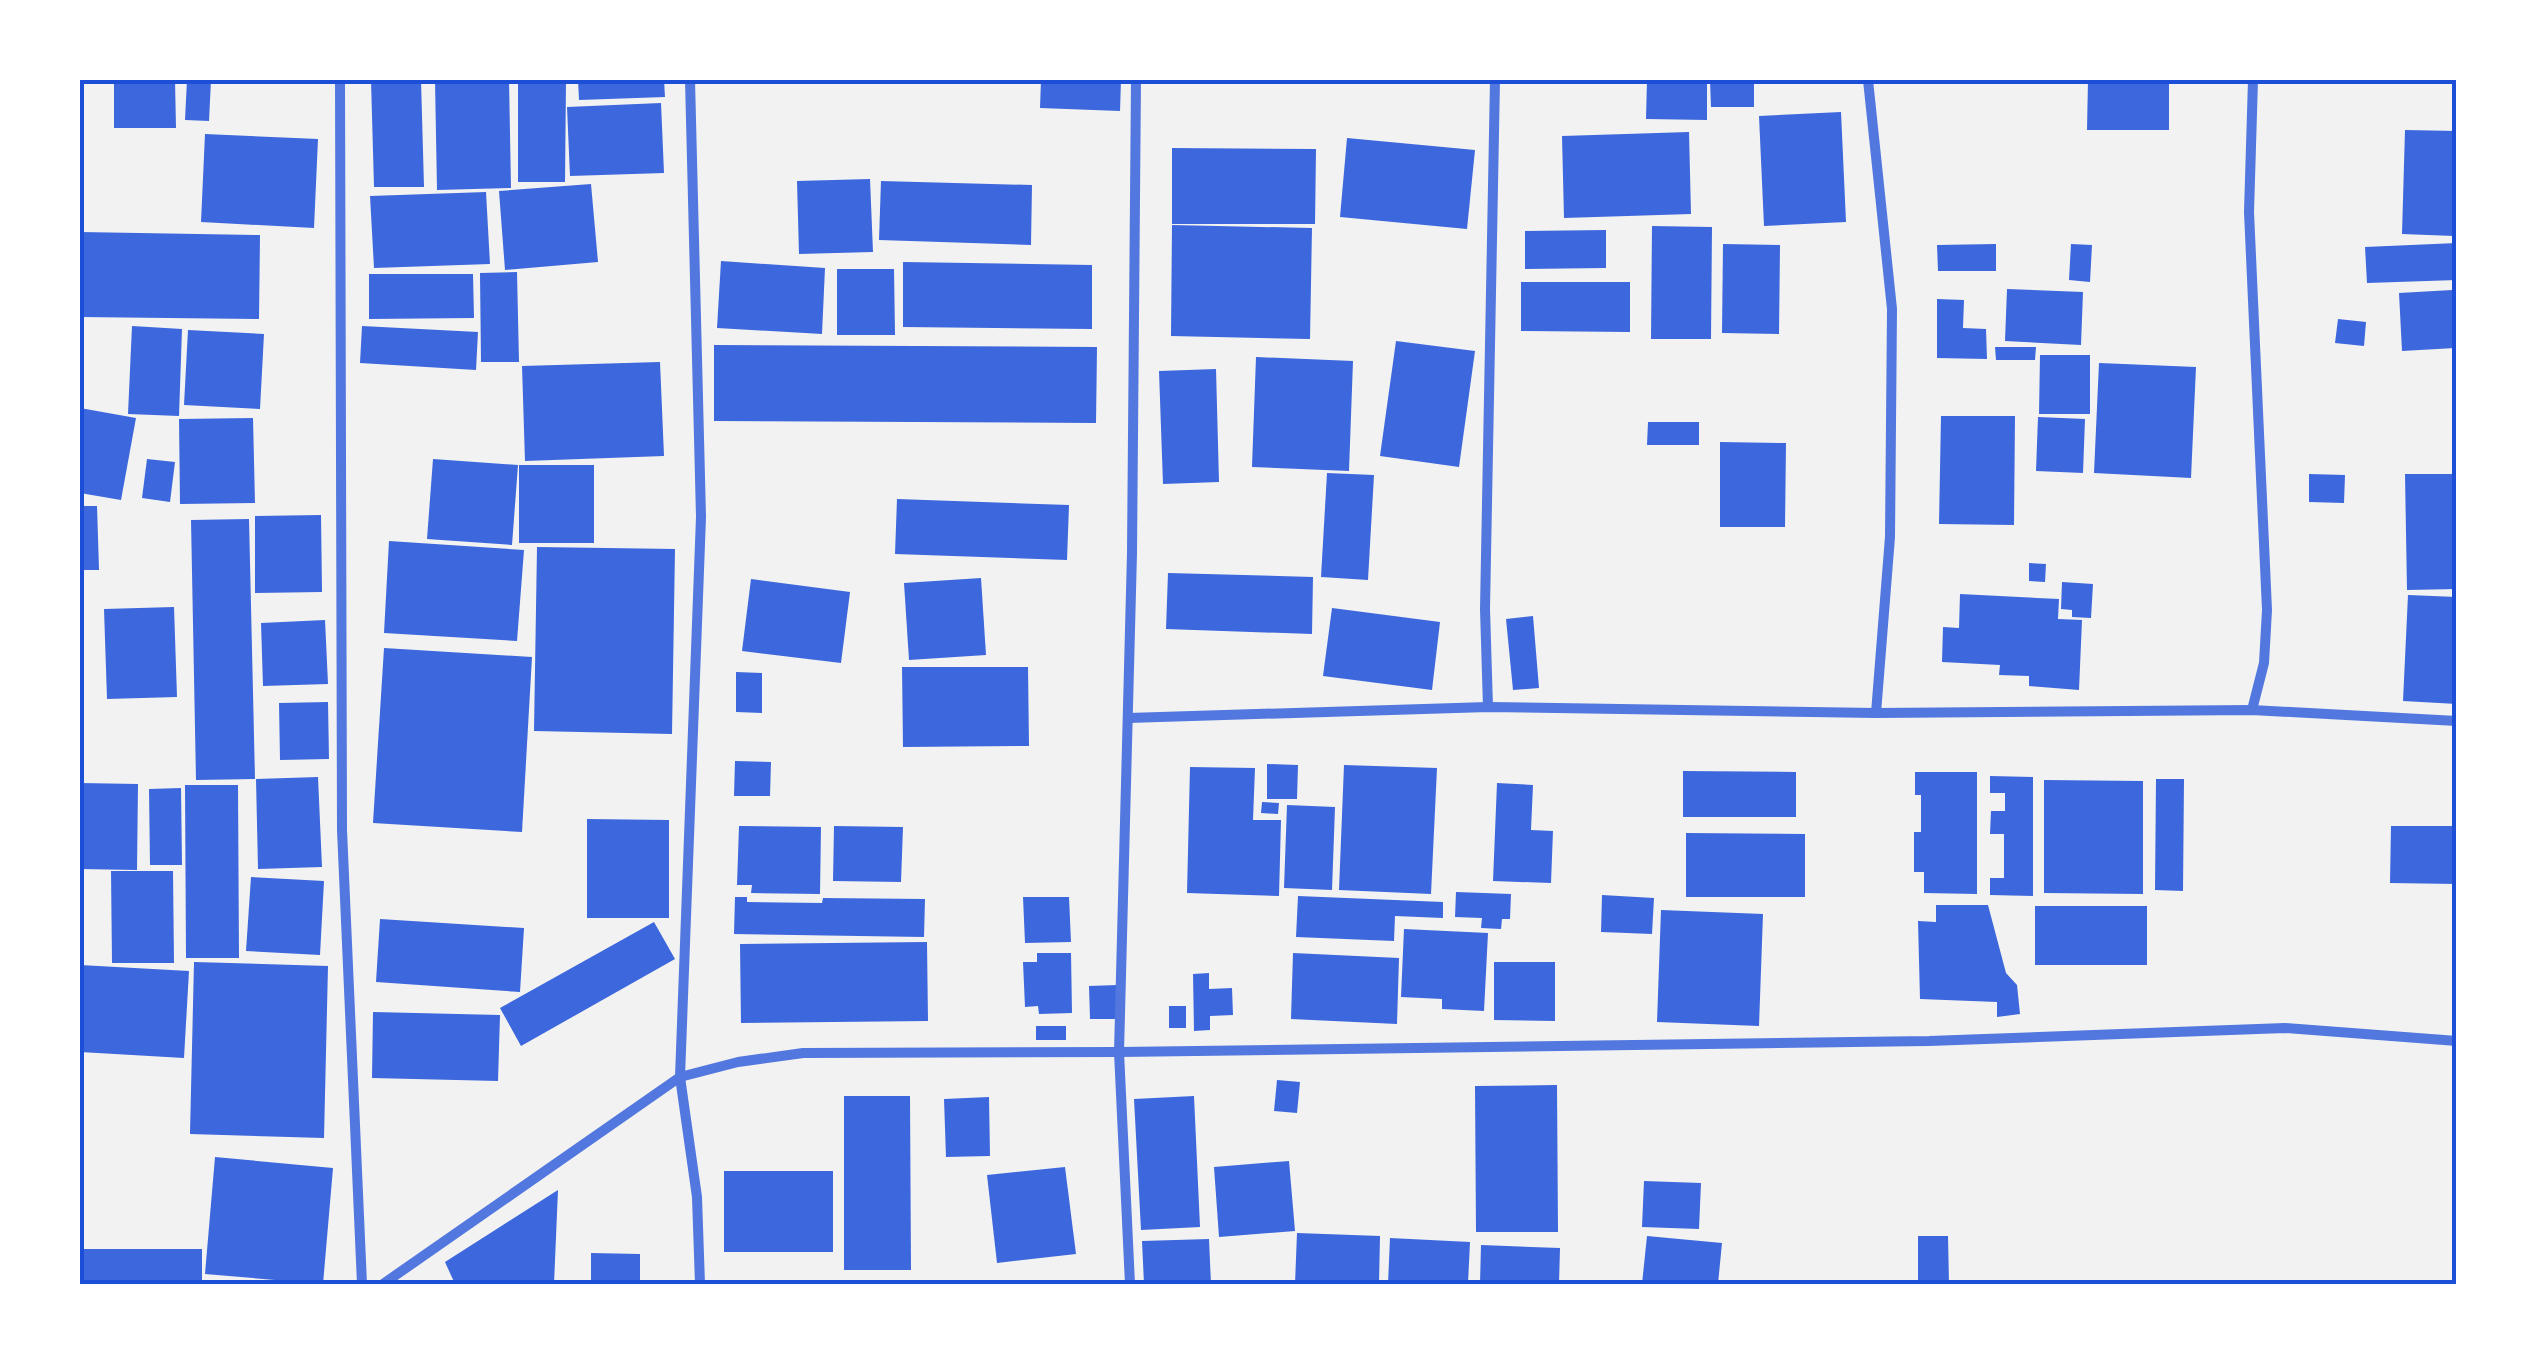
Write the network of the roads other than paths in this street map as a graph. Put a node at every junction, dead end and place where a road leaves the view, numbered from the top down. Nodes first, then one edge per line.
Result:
1 (340, 80) edge
2 (690, 80) edge
3 (1136, 80) edge
4 (1496, 80) edge
5 (1868, 80) edge
6 (2253, 80) edge
7 (1488, 707) junction
8 (2252, 710) junction
9 (1876, 713) junction
10 (1128, 718) junction
11 (2457, 721) edge
12 (2457, 1041) edge
13 (1119, 1052) junction
14 (680, 1077) junction
15 (362, 1284) edge
16 (383, 1284) edge
17 (700, 1284) edge
18 (1130, 1284) edge

1 - 15 street
2 - 14 street
3 - 10 street
4 - 7 street
5 - 9 street
6 - 8 street
7 - 9 street
7 - 10 street
8 - 9 street
8 - 11 street
10 - 13 street
12 - 13 street
13 - 14 street
13 - 18 street
14 - 16 street
14 - 17 street

